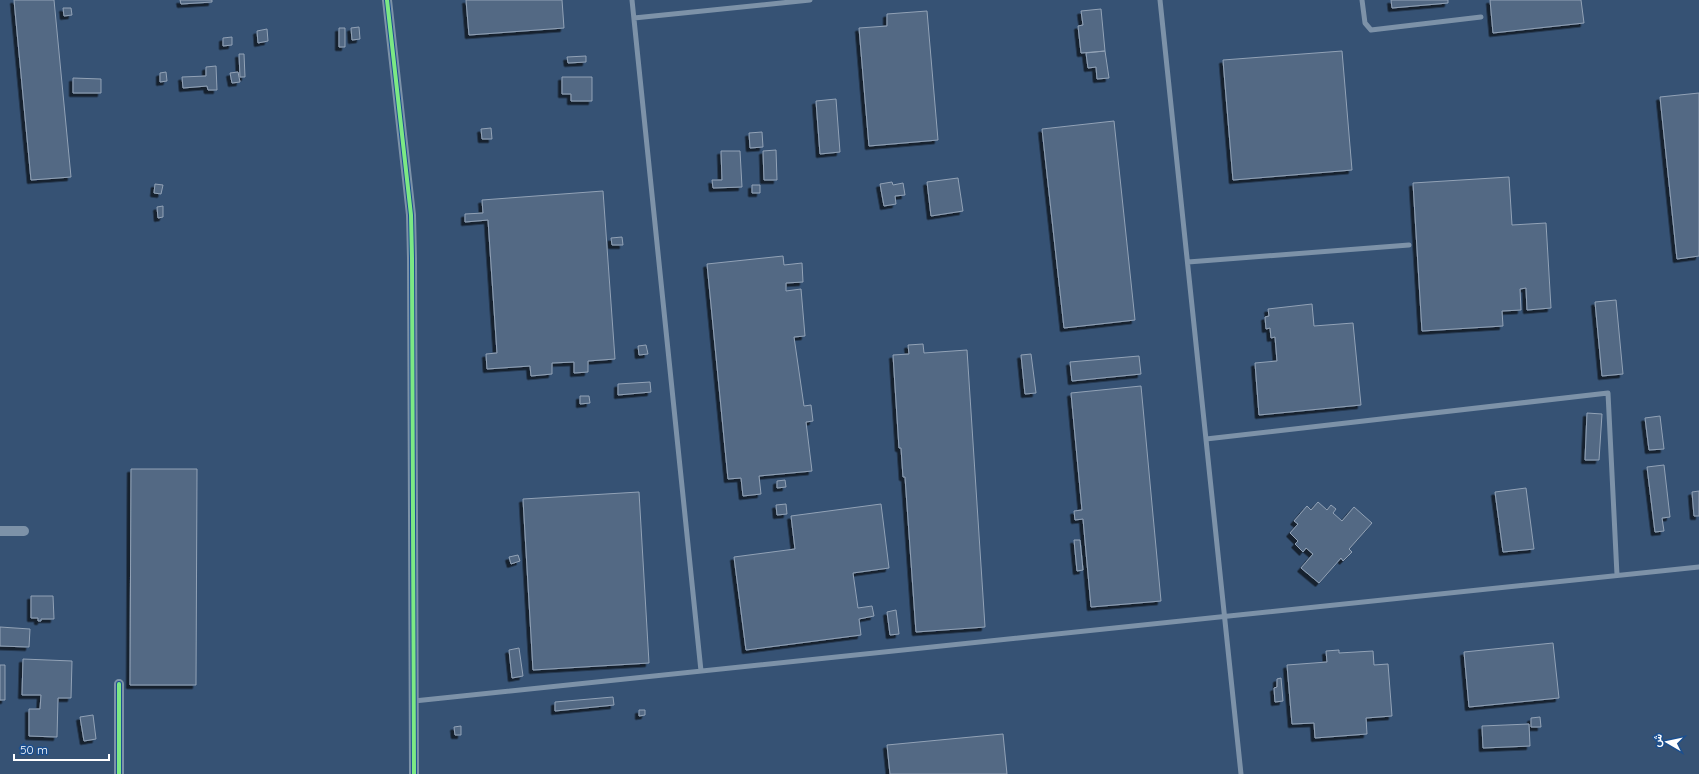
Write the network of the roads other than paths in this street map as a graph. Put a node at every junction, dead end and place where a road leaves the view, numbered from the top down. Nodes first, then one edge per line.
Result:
1 (387, 0) edge
2 (632, 0) edge
3 (810, 0) edge
4 (1160, 0) edge
5 (1362, 0) edge
6 (1481, 17) dead end
7 (634, 18) junction
8 (1409, 245) dead end
9 (1188, 262) junction
10 (1206, 439) junction
11 (0, 531) edge
12 (24, 531) dead end
13 (1699, 567) edge
14 (1617, 575) junction
15 (1224, 616) junction
16 (701, 671) junction
17 (118, 684) dead end
18 (414, 700) junction
19 (119, 774) edge
20 (414, 774) edge
21 (1241, 774) edge

1 - 18 street
2 - 7 lane
3 - 7 lane
4 - 9 lane
5 - 6 lane
7 - 16 lane
8 - 9 lane
9 - 10 lane
10 - 14 lane
10 - 15 lane
11 - 12 street
13 - 14 lane
14 - 15 lane
15 - 16 lane
15 - 21 lane
16 - 18 lane
17 - 19 street
18 - 20 street

